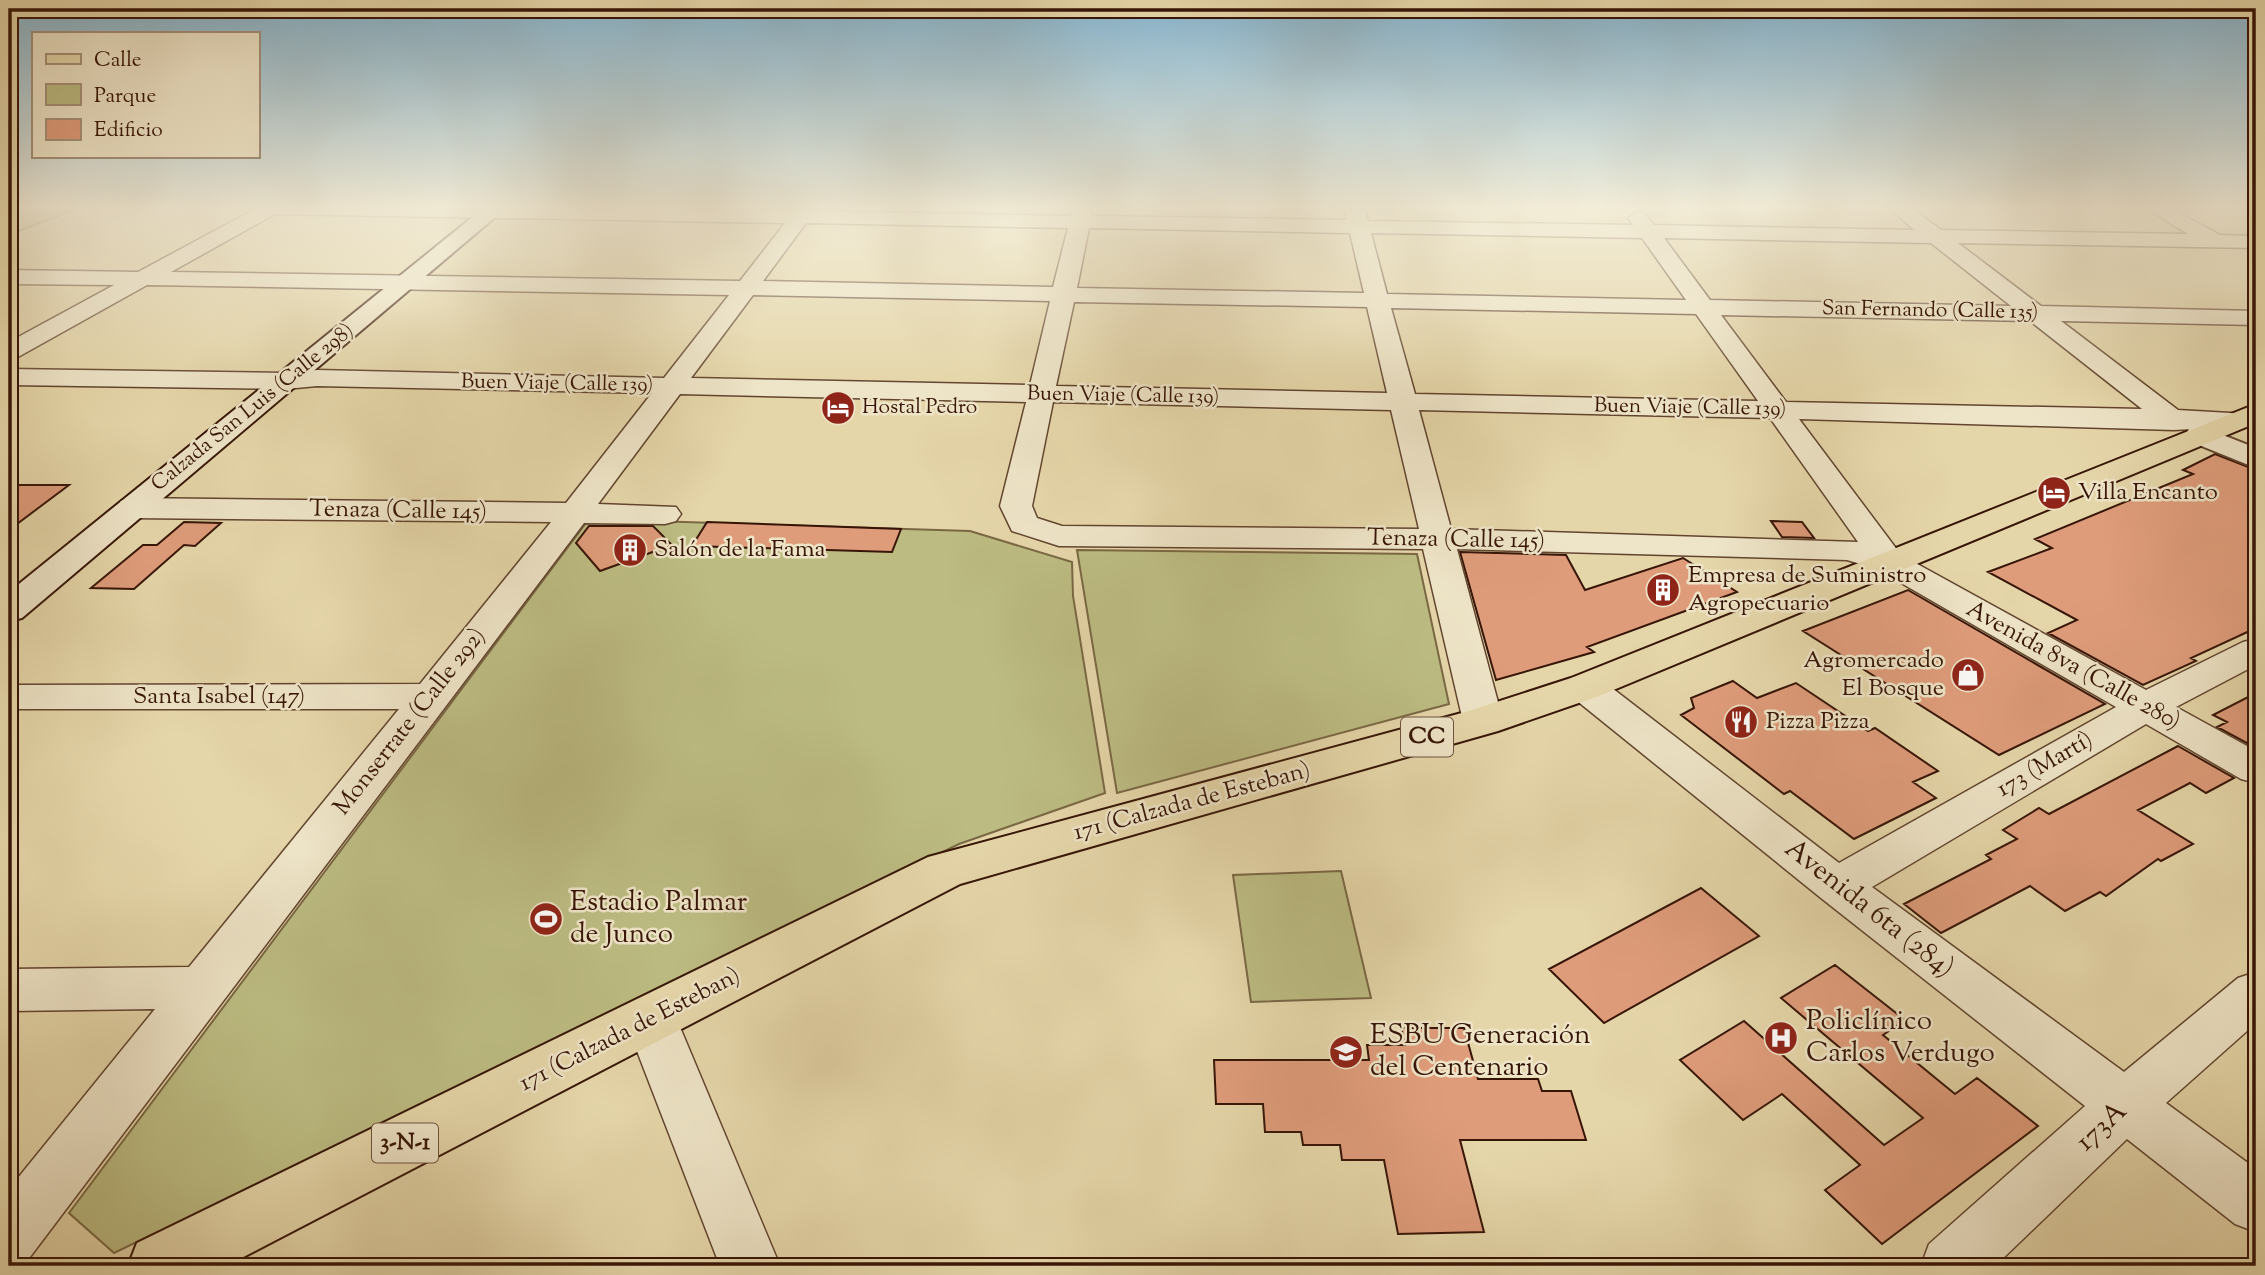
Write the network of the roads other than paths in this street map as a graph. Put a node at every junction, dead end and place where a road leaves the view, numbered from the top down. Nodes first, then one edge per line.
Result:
1 (165, 266) edge
2 (424, 266) edge
3 (763, 266) edge
4 (1069, 266) edge
5 (1369, 266) edge
6 (1675, 266) edge
7 (1976, 266) edge
8 (9, 277) edge
9 (142, 279) junction
10 (405, 282) junction
11 (746, 289) junction
12 (1063, 295) junction
13 (1378, 301) junction
14 (1706, 307) junction
15 (2034, 313) junction
16 (2256, 318) edge
17 (9, 352) edge
18 (9, 377) edge
19 (286, 381) junction
20 (669, 387) junction
21 (1041, 394) junction
22 (1403, 401) junction
23 (1779, 410) junction
24 (2247, 416) edge
25 (2184, 427) junction
26 (2256, 459) edge
27 (132, 508) junction
28 (575, 513) junction
29 (665, 514) dead end
30 (1439, 539) junction
31 (1889, 562) junction
32 (9, 610) edge
33 (2256, 650) edge
34 (1585, 687) junction
35 (429, 696) junction
36 (9, 697) edge
37 (2145, 707) junction
38 (1483, 721) junction
39 (2256, 769) edge
40 (1837, 886) junction
41 (203, 988) junction
42 (9, 990) edge
43 (2256, 993) edge
44 (651, 1020) junction
45 (2126, 1105) junction
46 (2256, 1205) edge
47 (9, 1236) edge
48 (160, 1266) edge
49 (750, 1266) edge
50 (1951, 1266) edge

1 - 9 street
2 - 10 main road, Calzada San Luis (Calle 298)
3 - 11 street, Monserrate (Calle 292)
4 - 12 street
5 - 13 street
6 - 14 street
7 - 15 street
8 - 9 street, San Fernando (Calle 135)
9 - 10 street, San Fernando (Calle 135)
9 - 17 street
10 - 11 street, San Fernando (Calle 135)
10 - 19 main road, Calzada San Luis (Calle 298)
11 - 12 street, San Fernando (Calle 135)
11 - 20 street, Monserrate (Calle 292)
12 - 13 street, San Fernando (Calle 135)
12 - 21 street
13 - 14 street, San Fernando (Calle 135)
13 - 22 street
14 - 15 street, San Fernando (Calle 135)
14 - 23 street
15 - 16 street, San Fernando (Calle 135)
15 - 25 street
18 - 19 street, Buen Viaje (Calle 139)
19 - 20 street, Buen Viaje (Calle 139)
19 - 27 main road, Calzada San Luis (Calle 298)
20 - 21 street, Buen Viaje (Calle 139)
20 - 28 street, Monserrate (Calle 292)
21 - 22 street, Buen Viaje (Calle 139)
21 - 30 street, Tenaza (Calle 145)
22 - 23 street, Buen Viaje (Calle 139)
22 - 30 street
23 - 25 street, Buen Viaje (Calle 139)
23 - 31 street
24 - 25 main road, 171 (Calzada de Esteban) / CC
25 - 26 main road
25 - 31 main road, 171 (Calzada de Esteban) / CC
27 - 28 street, Tenaza (Calle 145)
27 - 32 main road, Calzada San Luis (Calle 298)
28 - 29 street, Tenaza (Calle 145)
28 - 35 street, Monserrate (Calle 292)
30 - 31 street, Tenaza (Calle 145)
30 - 38 street
31 - 34 main road, 171 (Calzada de Esteban) / CC
31 - 37 street, Avenida 8va (Calle 280)
33 - 37 street, 173 (Martí)
34 - 38 main road, 171 (Calzada de Esteban) / CC
34 - 40 street, Avenida 6ta (284)
35 - 36 street, Santa Isabel (147)
35 - 41 street, Monserrate (Calle 292)
37 - 39 street, Avenida 8va (Calle 280)
37 - 40 street, 173 (Martí)
38 - 44 main road, 171 (Calzada de Esteban) / CC
40 - 45 street, Avenida 6ta (284)
41 - 42 street
41 - 47 street, Monserrate (Calle 292)
43 - 45 street, 173A
44 - 48 main road, 171 (Calzada de Esteban) / 3-N-1
44 - 49 street
45 - 46 street, Avenida 6ta (284)
45 - 50 street, 173A

